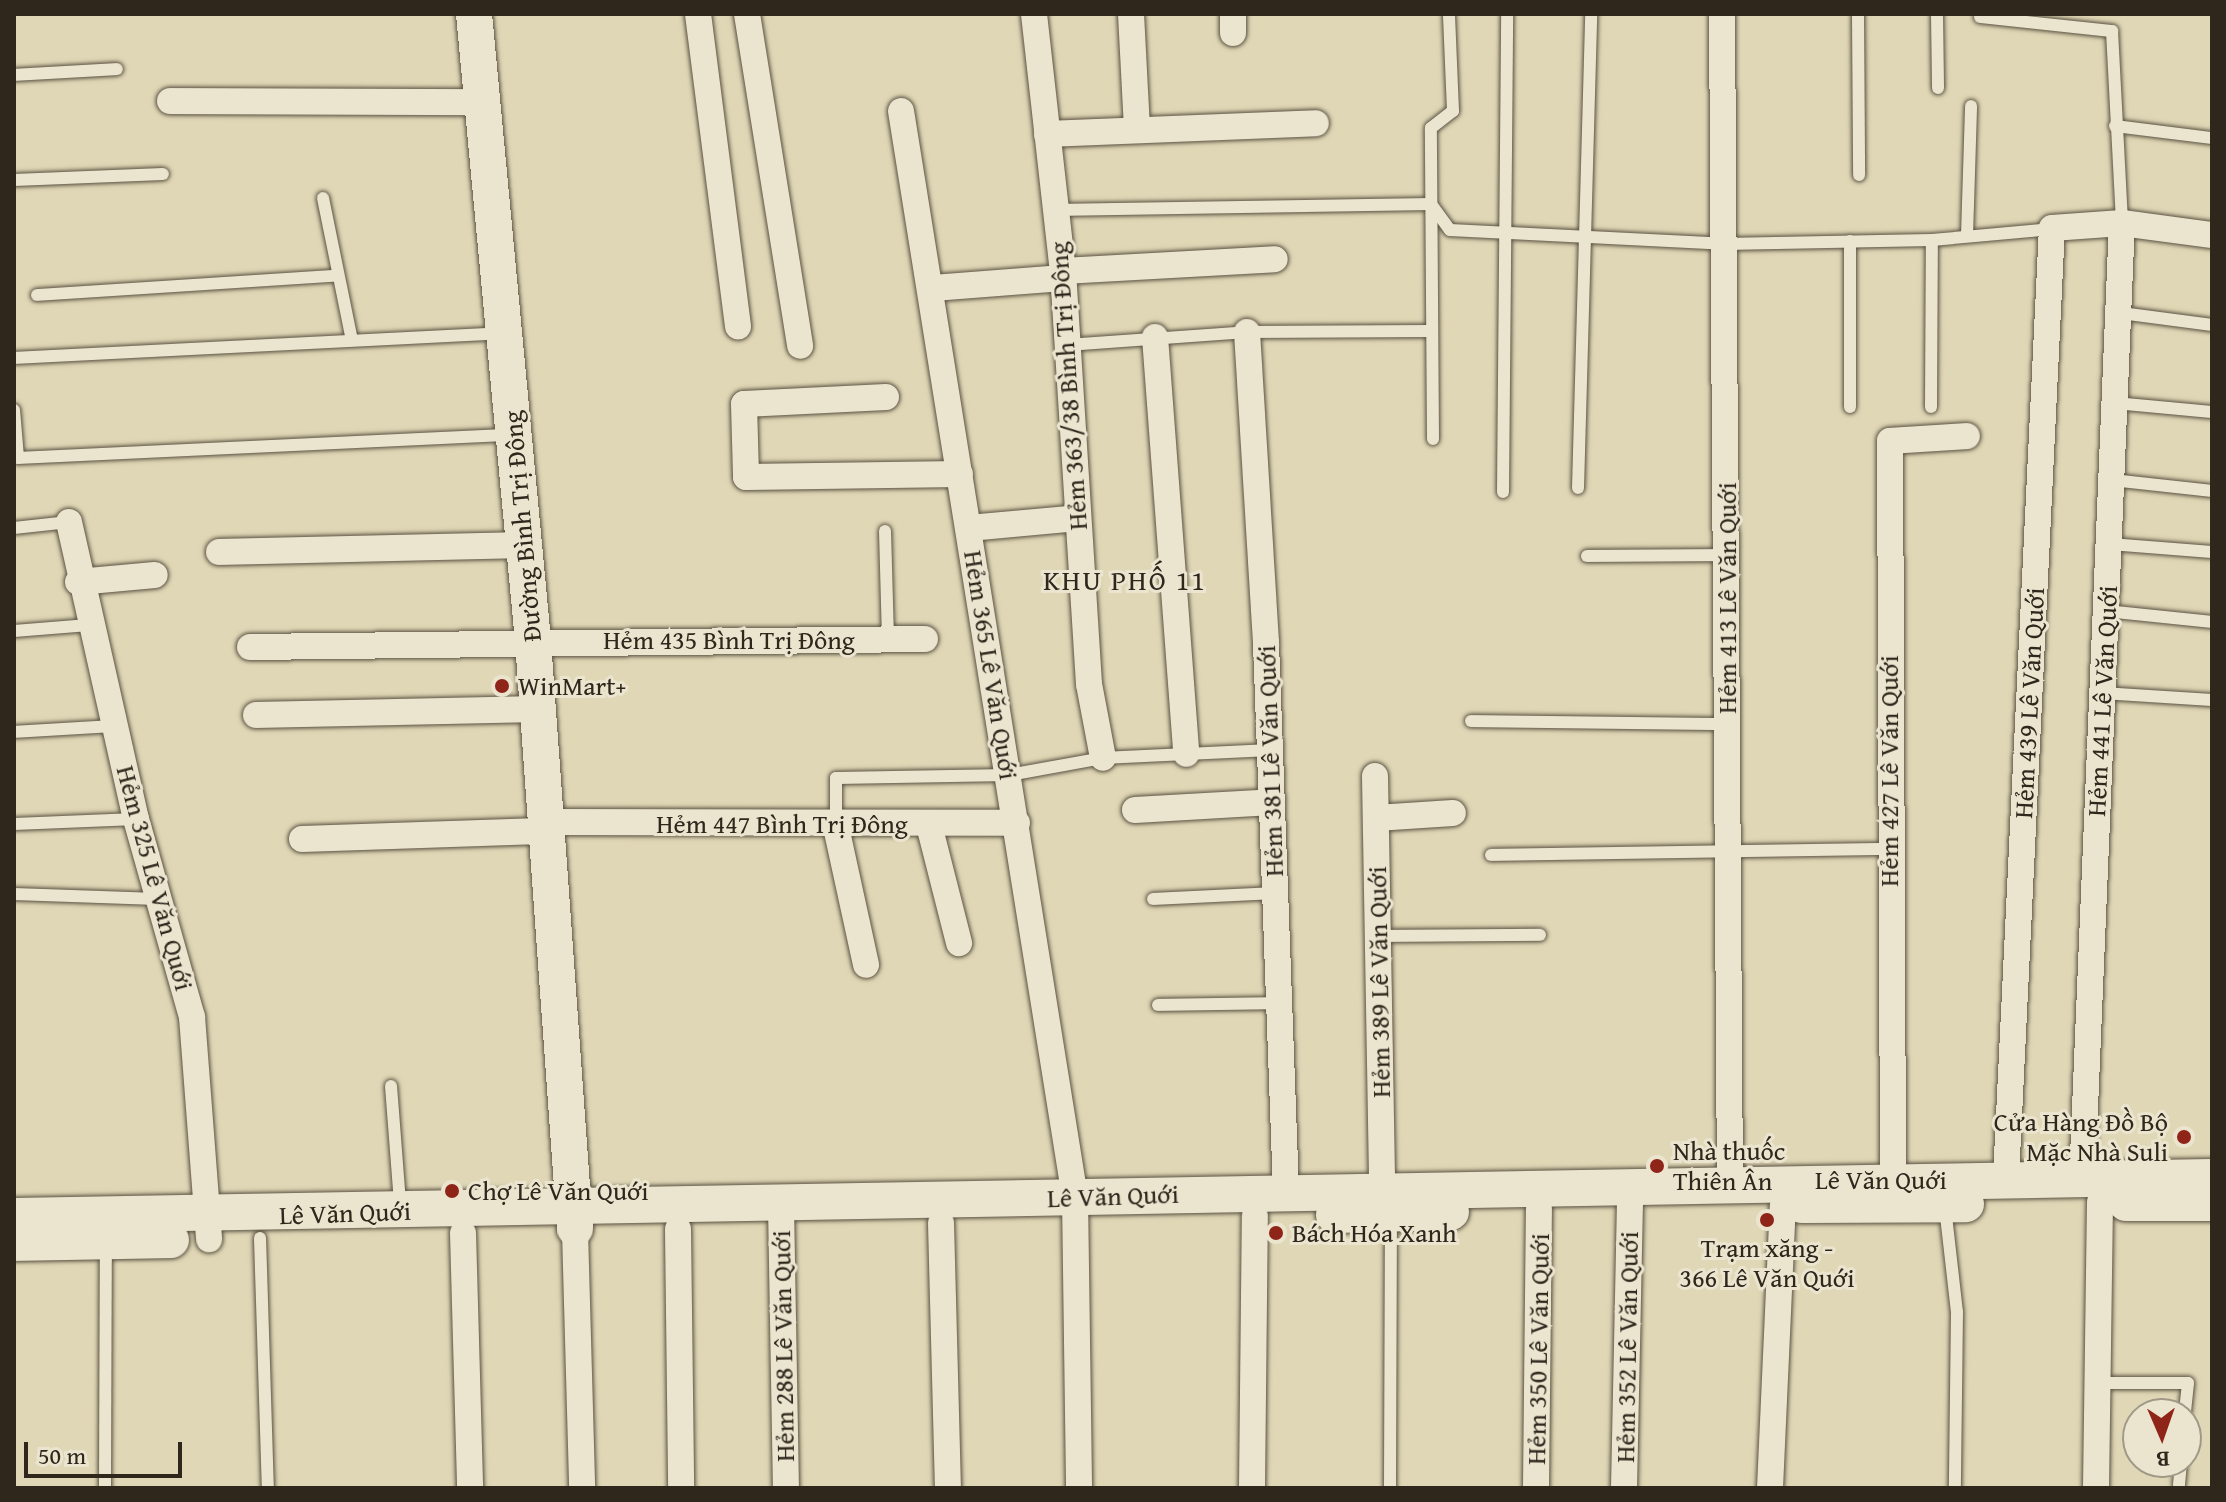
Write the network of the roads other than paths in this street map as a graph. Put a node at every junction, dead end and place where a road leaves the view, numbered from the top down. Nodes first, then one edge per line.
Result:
1 (474, 14) edge
2 (698, 14) edge
3 (747, 14) edge
4 (1034, 14) edge
5 (1131, 14) edge
6 (1449, 14) edge
7 (1507, 14) edge
8 (1591, 14) edge
9 (1722, 14) edge
10 (1858, 14) edge
11 (1937, 14) edge
12 (1980, 17) dead end
13 (117, 69) dead end
14 (14, 75) edge
15 (1938, 88) dead end
16 (170, 101) dead end
17 (482, 102) junction
18 (1971, 106) dead end
19 (901, 111) dead end
20 (1316, 123) dead end
21 (2115, 126) junction
22 (1137, 128) junction
23 (1047, 134) junction
24 (2212, 138) edge
25 (163, 174) dead end
26 (1859, 175) dead end
27 (14, 180) edge
28 (323, 198) dead end
29 (1431, 204) junction
30 (1053, 210) junction
31 (2122, 223) junction
32 (2052, 228) junction
33 (1500, 235) junction
34 (2212, 235) edge
35 (1967, 236) junction
36 (1932, 240) junction
37 (1586, 241) junction
38 (1850, 241) junction
39 (1724, 244) junction
40 (1275, 259) dead end
41 (1063, 275) junction
42 (334, 276) junction
43 (933, 288) junction
44 (37, 295) dead end
45 (2121, 313) junction
46 (2212, 325) edge
47 (738, 326) dead end
48 (1431, 331) junction
49 (504, 332) junction
50 (1247, 332) junction
51 (1155, 337) junction
52 (352, 340) junction
53 (1067, 345) junction
54 (800, 346) dead end
55 (14, 358) edge
56 (886, 397) dead end
57 (2115, 403) junction
58 (1850, 407) dead end
59 (1931, 407) dead end
60 (14, 410) edge
61 (2212, 412) edge
62 (513, 434) junction
63 (1967, 436) dead end
64 (1433, 439) dead end
65 (960, 474) junction
66 (2112, 480) junction
67 (1578, 488) dead end
68 (2212, 491) edge
69 (1503, 492) dead end
70 (1078, 518) junction
71 (69, 522) joint
72 (14, 528) edge
73 (969, 528) junction
74 (885, 531) dead end
75 (2110, 544) junction
76 (524, 545) junction
77 (219, 552) dead end
78 (2212, 552) edge
79 (1727, 555) junction
80 (1587, 556) dead end
81 (155, 575) dead end
82 (78, 582) junction
83 (2106, 611) junction
84 (2212, 622) edge
85 (89, 625) junction
86 (14, 631) edge
87 (888, 639) junction
88 (925, 639) dead end
89 (533, 641) junction
90 (250, 647) dead end
91 (2102, 693) junction
92 (2212, 700) edge
93 (538, 709) junction
94 (256, 715) dead end
95 (1471, 721) dead end
96 (1728, 724) junction
97 (116, 726) junction
98 (14, 732) edge
99 (1270, 750) junction
100 (1186, 754) junction
101 (1103, 758) junction
102 (1009, 775) junction
103 (1375, 776) dead end
104 (1272, 802) junction
105 (1135, 810) dead end
106 (1453, 813) dead end
107 (1376, 818) junction
108 (136, 819) junction
109 (1017, 823) junction
110 (14, 824) edge
111 (929, 825) junction
112 (548, 827) junction
113 (836, 827) junction
114 (302, 839) dead end
115 (1727, 847) junction
116 (1888, 849) junction
117 (1491, 855) dead end
118 (1275, 893) junction
119 (14, 894) edge
120 (158, 899) junction
121 (1153, 899) dead end
122 (1540, 935) dead end
123 (1379, 936) junction
124 (959, 943) dead end
125 (866, 965) dead end
126 (1279, 1003) junction
127 (1158, 1005) dead end
128 (391, 1086) dead end
129 (2212, 1177) edge
130 (1893, 1178) junction
131 (2006, 1178) junction
132 (1730, 1183) junction
133 (1286, 1191) junction
134 (2091, 1191) junction
135 (1945, 1192) junction
136 (1540, 1198) junction
137 (1387, 1202) junction
138 (2212, 1203) edge
139 (1630, 1205) junction
140 (1783, 1205) junction
141 (1075, 1208) junction
142 (400, 1212) junction
143 (14, 1216) edge
144 (780, 1216) junction
145 (1255, 1216) junction
146 (575, 1219) junction
147 (941, 1223) junction
148 (208, 1227) junction
149 (678, 1229) junction
150 (463, 1233) junction
151 (260, 1238) junction
152 (106, 1241) junction
153 (14, 1243) edge
154 (2098, 1383) junction
155 (2187, 1398) edge
156 (2180, 1478) edge
157 (2179, 1485) dead end
158 (105, 1488) edge
159 (268, 1488) edge
160 (470, 1488) edge
161 (582, 1488) edge
162 (681, 1488) edge
163 (786, 1488) edge
164 (948, 1488) edge
165 (1079, 1488) edge
166 (1252, 1488) edge
167 (1390, 1488) edge
168 (1536, 1488) edge
169 (1624, 1488) edge
170 (1770, 1488) edge
171 (1955, 1488) edge
172 (2096, 1488) edge

1 - 17 main road, Đường Bình Trị Đông
2 - 47 street
3 - 54 street
4 - 23 street, Hẻm 363/38 Bình Trị Đông
5 - 22 street
6 - 29 lane
7 - 33 lane
8 - 37 lane
9 - 39 street, Hẻm 413 Lê Văn Quới
10 - 26 lane
11 - 15 lane
12 - 21 lane
13 - 14 lane
16 - 17 street
17 - 49 main road, Đường Bình Trị Đông
18 - 35 lane
19 - 43 street, Hẻm 365 Lê Văn Quới
20 - 22 street
21 - 24 lane
21 - 31 lane
22 - 23 street
23 - 30 street, Hẻm 363/38 Bình Trị Đông
25 - 27 lane
28 - 42 lane
29 - 30 lane
29 - 33 lane
29 - 48 lane
30 - 41 street, Hẻm 363/38 Bình Trị Đông
31 - 32 street
31 - 34 street
31 - 45 street, Hẻm 441 Lê Văn Quới
32 - 35 lane
32 - 131 street, Hẻm 439 Lê Văn Quới
33 - 37 lane
33 - 69 lane
35 - 36 lane
36 - 38 lane
36 - 59 lane
37 - 39 lane
37 - 67 lane
38 - 39 lane
38 - 58 lane
39 - 79 street, Hẻm 413 Lê Văn Quới
40 - 41 street
41 - 43 street
41 - 53 street, Hẻm 363/38 Bình Trị Đông
42 - 44 lane
42 - 52 lane
43 - 65 street, Hẻm 365 Lê Văn Quới
45 - 46 lane
45 - 57 street, Hẻm 441 Lê Văn Quới
48 - 50 lane
48 - 64 lane
49 - 52 lane
49 - 62 main road, Đường Bình Trị Đông
50 - 51 lane
50 - 99 street, Hẻm 381 Lê Văn Quới
51 - 53 lane
51 - 100 street
52 - 55 lane
53 - 70 street, Hẻm 363/38 Bình Trị Đông
56 - 65 street
57 - 61 lane
57 - 66 street, Hẻm 441 Lê Văn Quới
60 - 62 lane
62 - 76 main road, Đường Bình Trị Đông
63 - 116 street, Hẻm 427 Lê Văn Quới
65 - 73 street, Hẻm 365 Lê Văn Quới
66 - 68 lane
66 - 75 street, Hẻm 441 Lê Văn Quới
70 - 73 street
70 - 101 street, Hẻm 363/38 Bình Trị Đông
71 - 72 lane
71 - 82 street, Hẻm 325 Lê Văn Quới
73 - 102 street, Hẻm 365 Lê Văn Quới
74 - 87 lane
75 - 78 lane
75 - 83 street, Hẻm 441 Lê Văn Quới
76 - 77 street
76 - 89 main road, Đường Bình Trị Đông
79 - 80 lane
79 - 96 street, Hẻm 413 Lê Văn Quới
81 - 82 street
82 - 85 street, Hẻm 325 Lê Văn Quới
83 - 84 lane
83 - 91 street, Hẻm 441 Lê Văn Quới
85 - 86 lane
85 - 97 street, Hẻm 325 Lê Văn Quới
87 - 88 street, Hẻm 435 Bình Trị Đông
87 - 89 street, Hẻm 435 Bình Trị Đông
89 - 90 street, Hẻm 435 Bình Trị Đông
89 - 93 main road, Đường Bình Trị Đông
91 - 92 lane
91 - 134 street, Hẻm 441 Lê Văn Quới
93 - 94 street
93 - 112 main road, Đường Bình Trị Đông
95 - 96 lane
96 - 115 street, Hẻm 413 Lê Văn Quới
97 - 98 lane
97 - 108 street, Hẻm 325 Lê Văn Quới
99 - 100 lane
99 - 104 street, Hẻm 381 Lê Văn Quới
100 - 101 lane
101 - 102 lane
102 - 109 street, Hẻm 365 Lê Văn Quới
102 - 113 lane
103 - 107 street, Hẻm 389 Lê Văn Quới
104 - 105 street
104 - 118 street, Hẻm 381 Lê Văn Quới
106 - 107 street
107 - 123 street, Hẻm 389 Lê Văn Quới
108 - 110 lane
108 - 120 street, Hẻm 325 Lê Văn Quới
109 - 111 street, Hẻm 447 Bình Trị Đông
109 - 141 street, Hẻm 365 Lê Văn Quới
111 - 113 street, Hẻm 447 Bình Trị Đông
111 - 124 street
112 - 113 street, Hẻm 447 Bình Trị Đông
112 - 114 street, Hẻm 447 Bình Trị Đông
112 - 146 main road, Đường Bình Trị Đông
113 - 125 street
115 - 116 lane
115 - 117 lane
115 - 132 street, Hẻm 413 Lê Văn Quới
116 - 130 street, Hẻm 427 Lê Văn Quới
118 - 121 lane
118 - 126 street, Hẻm 381 Lê Văn Quới
119 - 120 lane
120 - 148 street, Hẻm 325 Lê Văn Quới
122 - 123 lane
123 - 137 street, Hẻm 389 Lê Văn Quới
126 - 127 lane
126 - 133 street, Hẻm 381 Lê Văn Quới
128 - 142 lane
129 - 134 main road, Lê Văn Quới
130 - 132 main road, Lê Văn Quới
130 - 135 main road, Lê Văn Quới
131 - 134 main road, Lê Văn Quới
131 - 135 main road, Lê Văn Quới
132 - 136 main road, Lê Văn Quới
133 - 137 main road, Lê Văn Quới
133 - 141 main road, Lê Văn Quới
134 - 135 main road, Lê Văn Quới
134 - 138 main road, Lê Văn Quới
134 - 154 street, Hẻm 441 Lê Văn Quới
135 - 140 main road, Lê Văn Quới
135 - 171 lane
136 - 137 main road, Lê Văn Quới
136 - 139 main road, Lê Văn Quới
136 - 168 street, Hẻm 350 Lê Văn Quới
137 - 145 main road, Lê Văn Quới
137 - 167 lane
139 - 140 main road, Lê Văn Quới
139 - 169 street, Hẻm 352 Lê Văn Quới
140 - 170 street
141 - 144 main road, Lê Văn Quới
141 - 145 main road, Lê Văn Quới
141 - 147 main road, Lê Văn Quới
141 - 165 street, Hẻm 365 Lê Văn Quới
142 - 146 main road, Lê Văn Quới
142 - 148 main road, Lê Văn Quới
143 - 148 main road, Lê Văn Quới
144 - 146 main road, Lê Văn Quới
144 - 147 main road, Lê Văn Quới
144 - 149 main road, Lê Văn Quới
144 - 163 street, Hẻm 288 Lê Văn Quới
145 - 166 street
146 - 149 main road, Lê Văn Quới
146 - 150 main road, Lê Văn Quới
146 - 161 street
147 - 164 street
148 - 151 main road, Lê Văn Quới
148 - 152 main road, Lê Văn Quới
149 - 162 street
150 - 151 main road, Lê Văn Quới
150 - 160 street
151 - 159 lane
152 - 153 main road, Lê Văn Quới
152 - 158 lane
154 - 155 lane
154 - 172 street, Hẻm 441 Lê Văn Quới
156 - 157 lane

